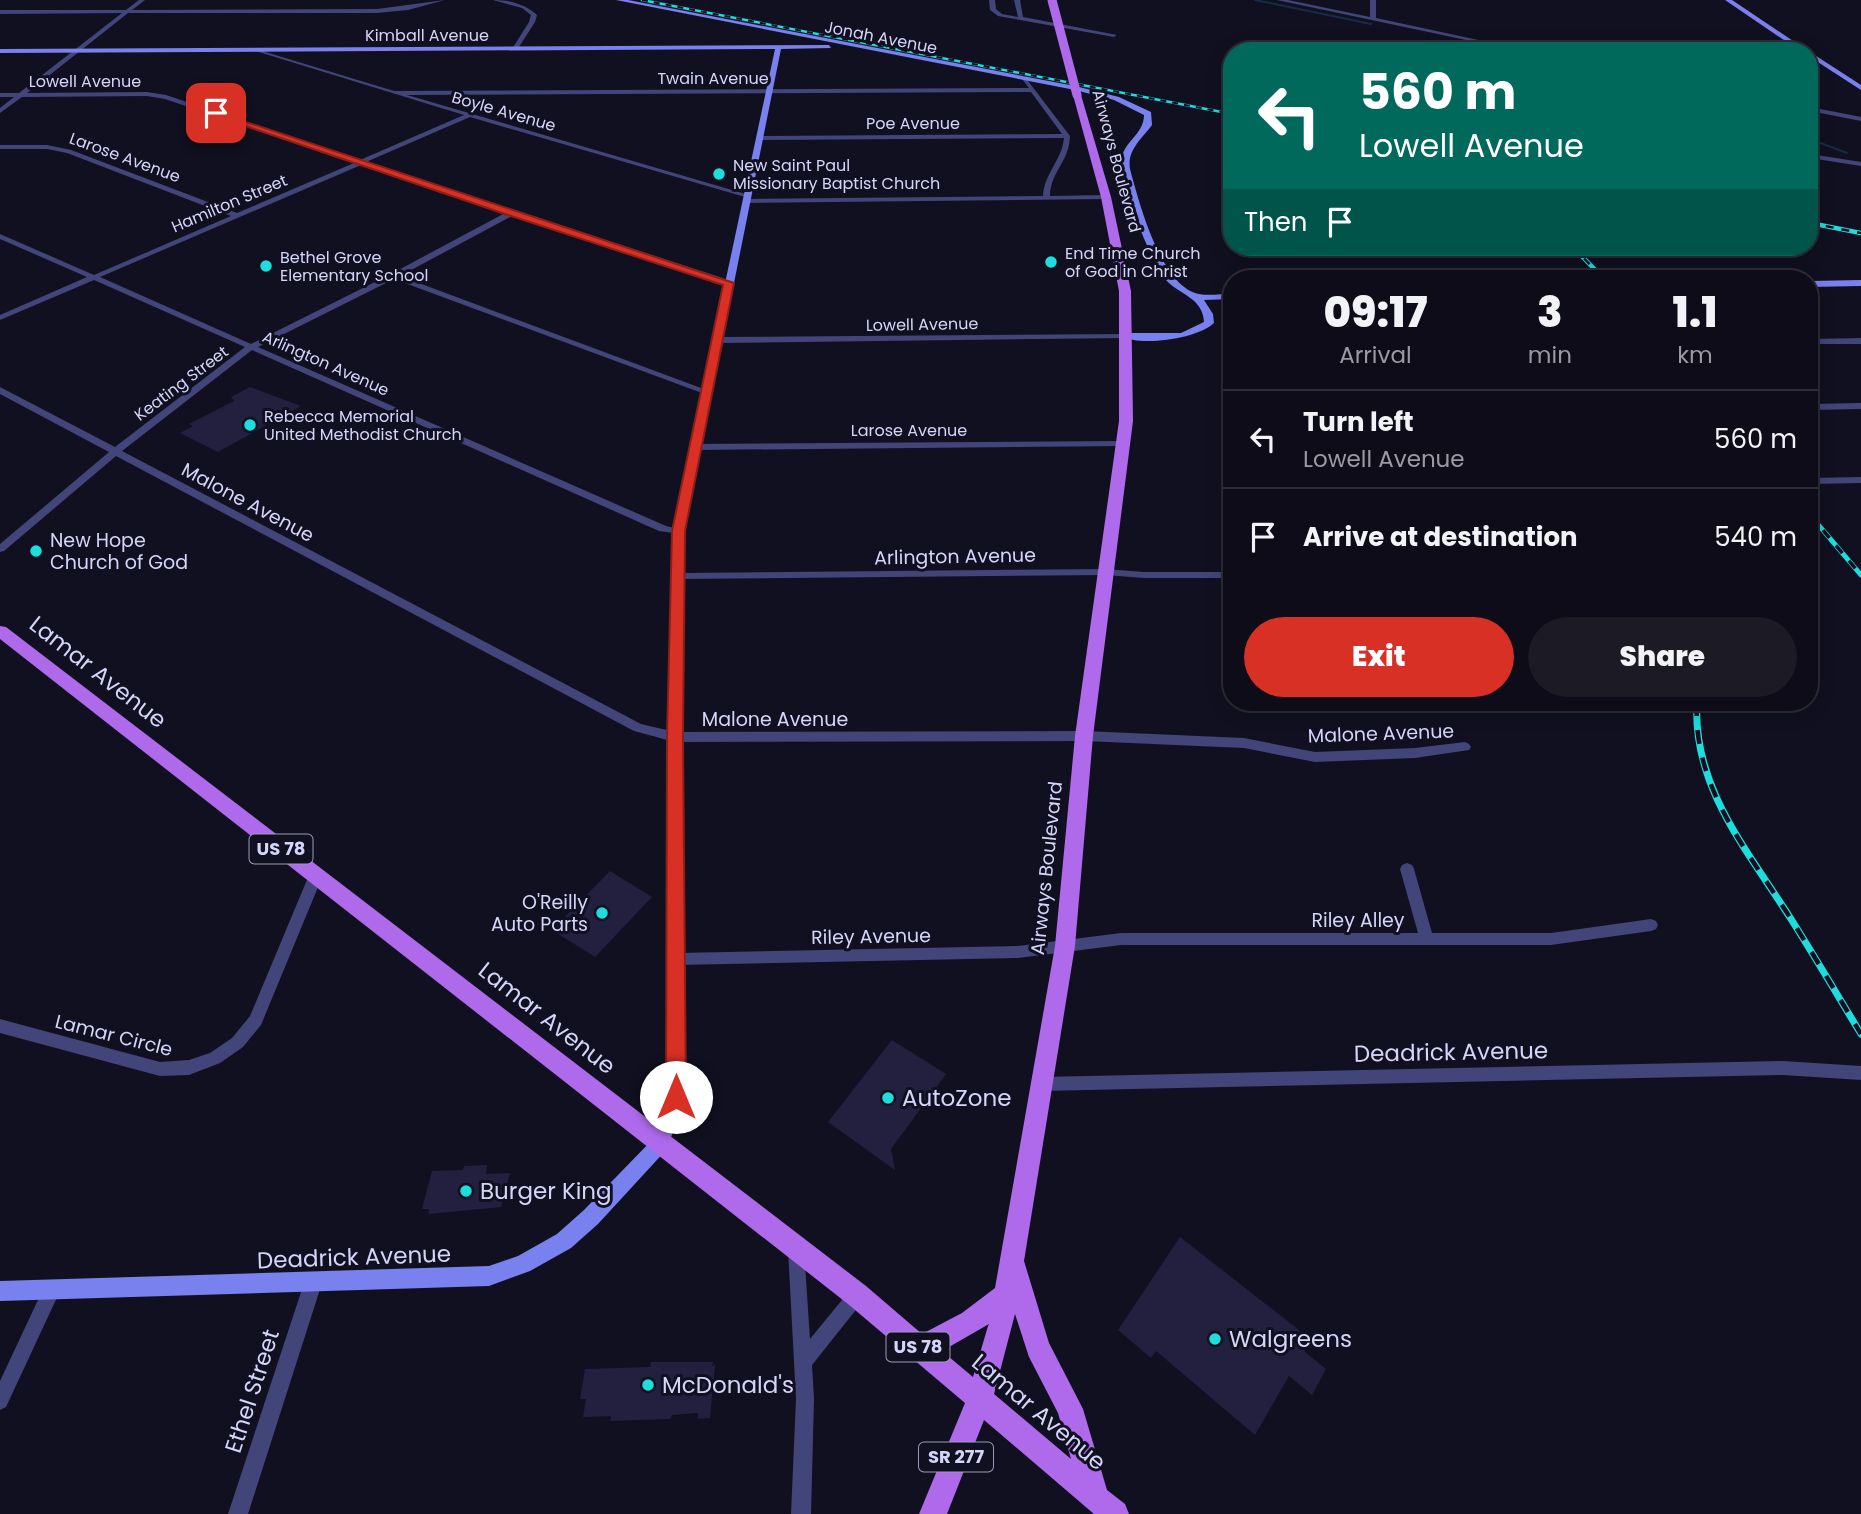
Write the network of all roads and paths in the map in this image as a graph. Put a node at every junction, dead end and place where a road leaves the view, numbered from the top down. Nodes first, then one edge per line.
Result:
1 (142, 0) edge
2 (442, 0) edge
3 (496, 0) edge
4 (619, 0) edge
5 (992, 0) edge
6 (1017, 0) edge
7 (1052, 0) edge
8 (1280, 0) edge
9 (1373, 0) edge
10 (1728, 0) edge
11 (244, 6) dead end
12 (128, 11) junction
13 (237, 11) junction
14 (0, 12) edge
15 (1021, 19) junction
16 (1373, 19) junction
17 (1114, 35) dead end
18 (1484, 42) edge
19 (1791, 42) edge
20 (855, 46) junction
21 (778, 48) junction
22 (254, 49) junction
23 (515, 49) junction
24 (77, 50) junction
25 (0, 51) edge
26 (1818, 59) edge
27 (1025, 79) junction
28 (1861, 88) edge
29 (1032, 90) junction
30 (769, 92) junction
31 (394, 93) junction
32 (0, 95) edge
33 (21, 95) junction
34 (1137, 105) joint
35 (0, 111) edge
36 (1818, 111) edge
37 (470, 116) junction
38 (1861, 119) edge
39 (1067, 136) junction
40 (760, 138) junction
41 (0, 147) edge
42 (1818, 157) edge
43 (365, 162) junction
44 (1861, 164) edge
45 (1046, 197) junction
46 (1106, 197) junction
47 (747, 199) junction
48 (511, 214) junction
49 (236, 215) junction
50 (0, 236) edge
51 (394, 276) junction
52 (93, 277) junction
53 (729, 283) junction
54 (1861, 283) edge
55 (1818, 284) edge
56 (1223, 296) edge
57 (1196, 297) junction
58 (0, 318) edge
59 (1126, 336) junction
60 (718, 340) junction
61 (1861, 341) edge
62 (1818, 342) edge
63 (251, 347) junction
64 (0, 390) edge
65 (705, 391) junction
66 (1861, 406) edge
67 (1818, 407) edge
68 (1122, 444) junction
69 (696, 447) junction
70 (115, 452) junction
71 (1861, 480) edge
72 (1818, 481) edge
73 (678, 531) junction
74 (0, 548) edge
75 (1105, 572) junction
76 (1223, 575) edge
77 (678, 576) junction
78 (0, 631) edge
79 (1084, 736) junction
80 (675, 737) junction
81 (1465, 747) dead end
82 (1407, 869) dead end
83 (316, 875) junction
84 (1651, 925) dead end
85 (1427, 940) junction
86 (1065, 946) junction
87 (677, 959) junction
88 (0, 1026) edge
89 (1861, 1073) edge
90 (1041, 1084) junction
91 (661, 1143) junction
92 (796, 1248) junction
93 (1012, 1261) junction
94 (313, 1283) junction
95 (51, 1291) junction
96 (0, 1292) edge
97 (857, 1295) junction
98 (1006, 1295) junction
99 (920, 1349) junction
100 (804, 1362) junction
101 (979, 1400) junction
102 (0, 1401) edge
103 (1106, 1505) edge
104 (238, 1514) edge
105 (801, 1514) edge
106 (933, 1514) edge

1 - 12 street
2 - 13 street
3 - 23 street
4 - 20 street, Jonah Avenue
5 - 15 street
6 - 15 street
7 - 46 main road, Airways Boulevard, bridge
8 - 16 street
9 - 16 street
10 - 19 street
11 - 13 street
12 - 13 street
12 - 14 street
12 - 24 street
15 - 17 street
16 - 18 street
20 - 21 street, Kimball Avenue
20 - 27 street, Jonah Avenue
21 - 23 street, Kimball Avenue
21 - 30 street
22 - 23 street, Kimball Avenue
22 - 24 street, Kimball Avenue
22 - 31 street, Boyle Avenue
24 - 25 street, Kimball Avenue
24 - 33 street
26 - 28 street
27 - 29 street
27 - 34 street, Jonah Avenue
29 - 30 street, Twain Avenue
29 - 39 street
30 - 31 street, Twain Avenue
30 - 40 street
31 - 37 street, Boyle Avenue
32 - 33 street, Lowell Avenue
33 - 35 street
33 - 43 street, Lowell Avenue
34 - 57 street, Airways Boulevard
36 - 38 street
37 - 43 street, Hamilton Street
37 - 47 street, Boyle Avenue
39 - 40 street, Poe Avenue
39 - 45 street
40 - 47 street
41 - 49 street, Larose Avenue
42 - 44 street
43 - 48 street, Lowell Avenue
43 - 49 street, Hamilton Street
45 - 46 street, Boyle Avenue
45 - 47 street, Boyle Avenue
46 - 59 main road, Airways Boulevard
47 - 53 street
48 - 51 street, Keating Street
48 - 53 street, Lowell Avenue
49 - 52 street, Hamilton Street
50 - 52 street, Arlington Avenue
51 - 63 street, Keating Street
51 - 65 street
52 - 58 street, Hamilton Street
52 - 63 street, Arlington Avenue
53 - 60 street
54 - 55 street
56 - 57 street
57 - 59 street
59 - 60 street, Lowell Avenue
59 - 68 main road, Airways Boulevard
60 - 65 street
61 - 62 street
63 - 70 street, Keating Street
63 - 73 street, Arlington Avenue
64 - 70 street, Malone Avenue
65 - 69 street
66 - 67 street
68 - 69 street, Larose Avenue
68 - 75 main road, Airways Boulevard
69 - 73 street
70 - 74 street, Keating Street
70 - 80 street, Malone Avenue
71 - 72 street
73 - 77 street
75 - 76 street, Arlington Avenue
75 - 77 street, Arlington Avenue
75 - 79 main road, Airways Boulevard
77 - 80 street
78 - 83 main road, Lamar Avenue / US 78
79 - 80 street, Malone Avenue
79 - 81 street, Malone Avenue
79 - 86 main road, Airways Boulevard
80 - 87 street
82 - 85 street
83 - 88 street, Lamar Circle
83 - 91 main road, Lamar Avenue / US 78
84 - 85 street, Riley Alley
85 - 86 street, Riley Alley
86 - 87 street, Riley Avenue
86 - 90 main road, Airways Boulevard
87 - 91 street
89 - 90 street, Deadrick Avenue
90 - 93 main road, Airways Boulevard
91 - 92 main road, Lamar Avenue / US 78
91 - 94 street, Deadrick Avenue
92 - 97 main road, Lamar Avenue / US 78
92 - 100 street
93 - 98 main road, Airways Boulevard
93 - 103 main road
94 - 95 street, Deadrick Avenue
94 - 104 street, Ethel Street
95 - 96 street, Deadrick Avenue
95 - 102 street
97 - 99 main road, Lamar Avenue / US 78
97 - 100 street
98 - 99 main road
98 - 101 main road, Airways Boulevard
99 - 101 main road, Lamar Avenue / US 78
100 - 105 street
101 - 103 main road, Lamar Avenue / US 78
101 - 106 main road, SR 277

